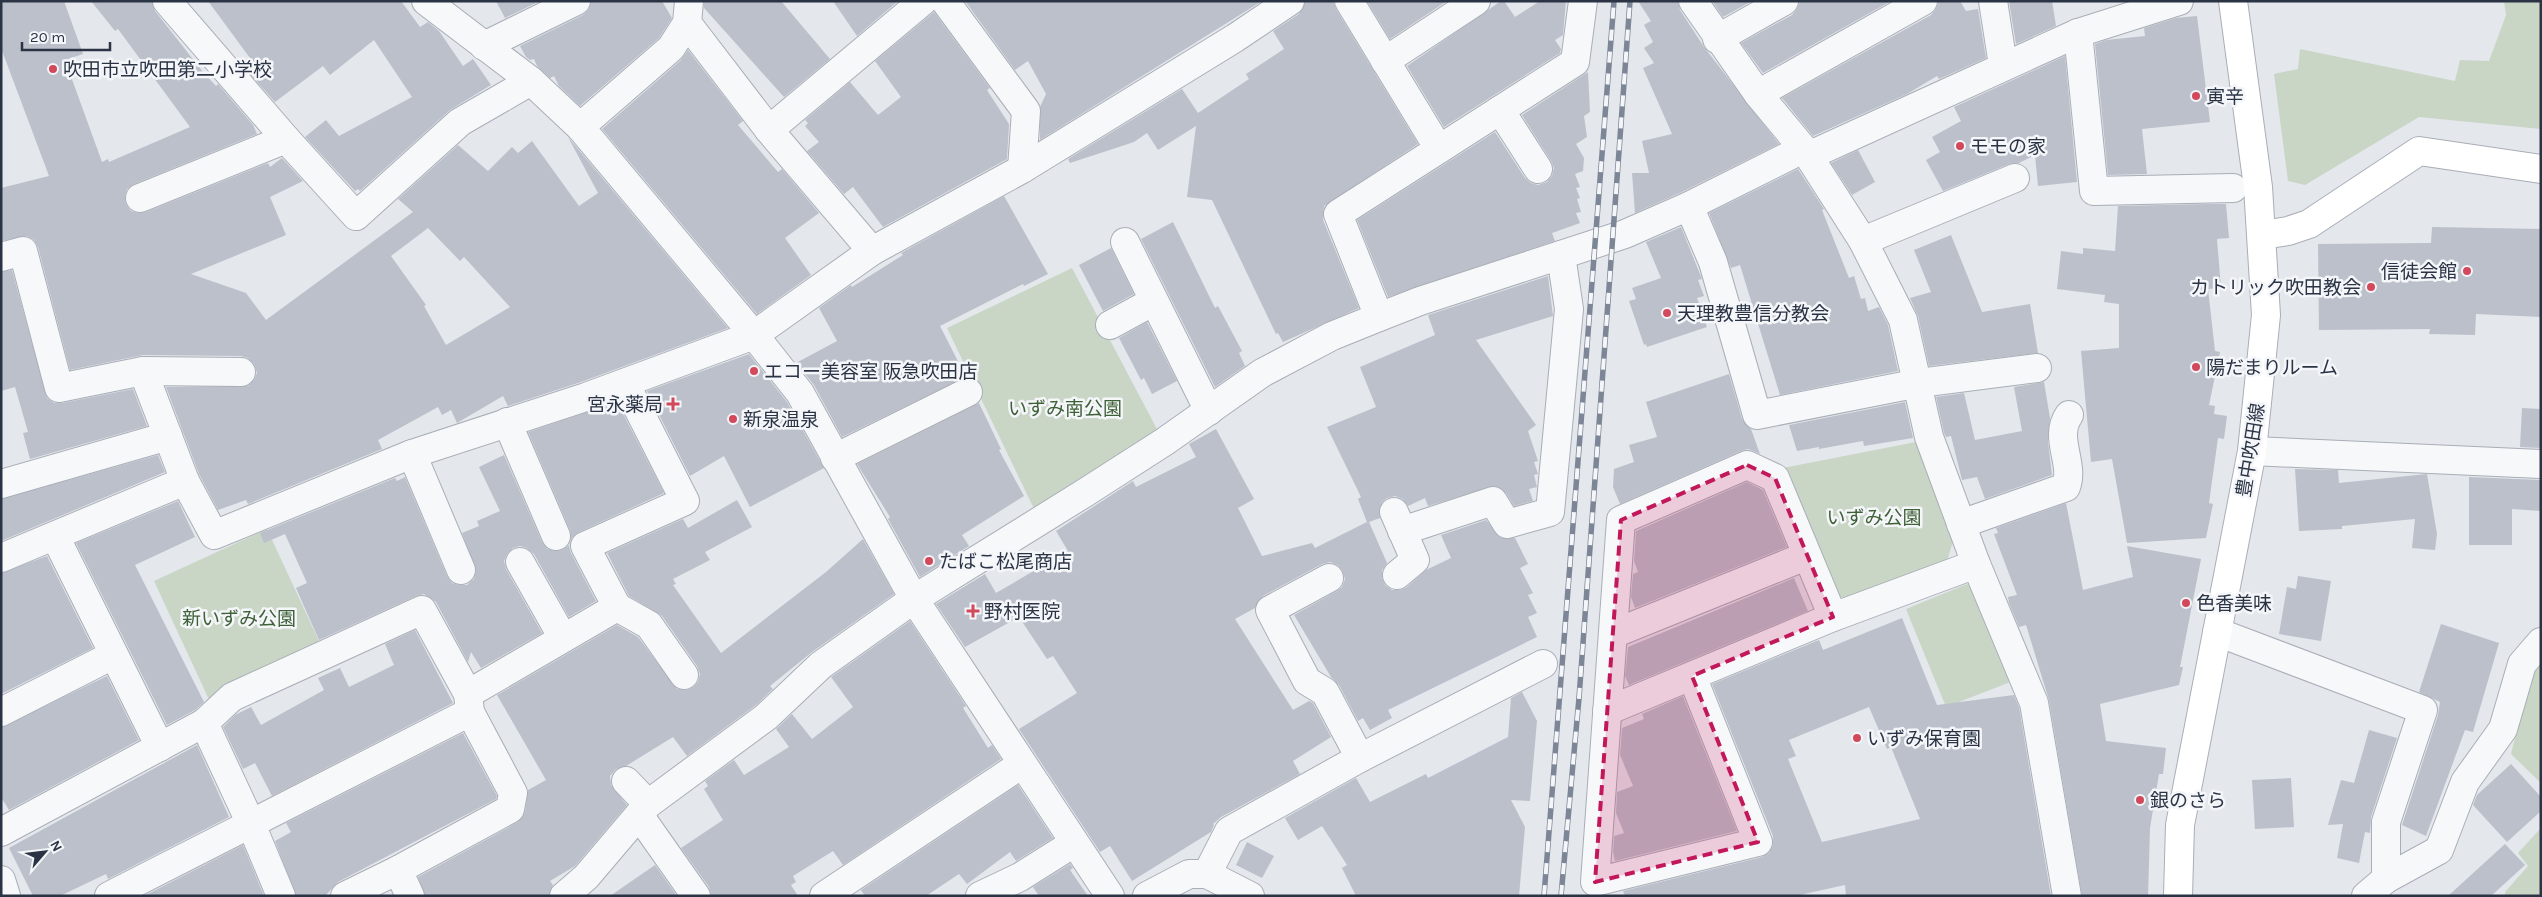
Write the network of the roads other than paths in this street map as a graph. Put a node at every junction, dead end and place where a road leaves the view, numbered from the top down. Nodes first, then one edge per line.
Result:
1 (167, 1) edge
2 (426, 1) edge
3 (576, 1) edge
4 (923, 1) edge
5 (945, 1) edge
6 (1290, 1) edge
7 (1349, 1) edge
8 (1476, 1) edge
9 (1583, 1) edge
10 (1693, 1) edge
11 (1784, 1) edge
12 (1923, 1) edge
13 (1992, 1) edge
14 (2178, 1) edge
15 (2233, 1) edge
16 (688, 12) edge
17 (2078, 32) junction
18 (1718, 39) junction
19 (484, 46) junction
20 (1385, 61) junction
21 (2003, 65) junction
22 (531, 81) junction
23 (1758, 94) junction
24 (1500, 110) junction
25 (580, 127) junction
26 (769, 130) junction
27 (286, 139) junction
28 (1439, 149) junction
29 (1806, 152) junction
30 (1022, 168) junction
31 (1538, 169) dead end
32 (2541, 169) edge
33 (2015, 178) dead end
34 (2234, 188) dead end
35 (140, 198) dead end
36 (1689, 206) junction
37 (2262, 235) junction
38 (1863, 241) junction
39 (1125, 242) dead end
40 (872, 251) junction
41 (1561, 256) junction
42 (1, 257) edge
43 (1154, 301) junction
44 (1379, 317) junction
45 (1110, 325) dead end
46 (754, 335) junction
47 (2037, 368) dead end
48 (143, 371) junction
49 (241, 372) dead end
50 (625, 383) junction
51 (1919, 383) junction
52 (968, 392) dead end
53 (1208, 411) junction
54 (2069, 415) dead end
55 (507, 422) junction
56 (168, 436) junction
57 (2252, 451) junction
58 (412, 454) junction
59 (835, 458) junction
60 (2541, 464) edge
61 (185, 481) junction
62 (1, 484) edge
63 (1961, 524) junction
64 (55, 536) junction
65 (556, 536) dead end
66 (1806, 556) junction
67 (1, 558) edge
68 (520, 562) dead end
69 (1976, 564) junction
70 (461, 570) dead end
71 (1397, 575) dead end
72 (1329, 578) dead end
73 (914, 598) junction
74 (617, 607) junction
75 (1833, 617) junction
76 (2217, 632) junction
77 (1613, 634) junction
78 (563, 638) junction
79 (2541, 642) edge
80 (113, 655) junction
81 (1543, 664) dead end
82 (684, 675) dead end
83 (1692, 676) junction
84 (469, 703) junction
85 (1608, 711) junction
86 (1, 712) edge
87 (204, 723) junction
88 (160, 747) junction
89 (1360, 758) junction
90 (1022, 764) junction
91 (626, 781) dead end
92 (643, 810) junction
93 (251, 824) junction
94 (1, 832) edge
95 (1074, 842) junction
96 (398, 870) junction
97 (1207, 874) junction
98 (1, 880) edge
99 (2376, 887) edge
100 (6, 896) edge
101 (109, 896) edge
102 (281, 896) edge
103 (345, 896) edge
104 (410, 896) edge
105 (564, 896) edge
106 (696, 896) edge
107 (824, 896) edge
108 (980, 896) edge
109 (1110, 896) edge
110 (1147, 896) edge
111 (1250, 896) edge
112 (2067, 896) edge
113 (2178, 896) edge

1 - 27 street
2 - 19 street
3 - 19 street
4 - 26 street
5 - 30 street
6 - 30 street
7 - 20 street
8 - 20 street
9 - 24 street
10 - 18 street
11 - 18 street
12 - 23 street
13 - 21 street
14 - 17 street
15 - 37 main road, 豊中吹田線
16 - 25 street
16 - 26 street
17 - 21 street
17 - 34 street
18 - 23 street
19 - 22 street
20 - 28 street
21 - 29 street
22 - 25 street
22 - 27 street
23 - 29 street
24 - 28 street
24 - 31 street
25 - 46 street
26 - 40 street
27 - 35 street
28 - 44 street
29 - 36 street
29 - 38 street
30 - 40 street
32 - 37 main road
33 - 38 street
36 - 41 street
36 - 51 street
37 - 57 main road, 豊中吹田線
38 - 51 street
39 - 43 street
40 - 46 street
41 - 44 street
41 - 71 street
42 - 48 street
43 - 45 street
43 - 53 street
44 - 53 street
46 - 50 street
46 - 59 street
47 - 51 street
48 - 49 street
48 - 56 street
50 - 55 street
50 - 74 street
51 - 63 street
52 - 59 street
53 - 73 street
54 - 63 street
55 - 58 street
55 - 65 street
56 - 61 street
56 - 62 street
57 - 60 street
57 - 76 main road, 豊中吹田線
58 - 61 street
58 - 70 street
59 - 73 street
61 - 64 street
63 - 69 street
64 - 67 street
64 - 80 street
66 - 75 street
66 - 77 street
66 - 77 street
68 - 78 street
69 - 75 street
69 - 112 street
72 - 89 street
73 - 90 street
73 - 92 street
74 - 78 street
74 - 82 street
75 - 83 street
76 - 99 street
76 - 113 main road, 豊中吹田線
77 - 85 street
78 - 84 street
79 - 99 street
80 - 86 street
80 - 88 street
81 - 89 street
83 - 85 street
83 - 85 street
84 - 87 street
84 - 93 street
84 - 96 street
87 - 88 street
87 - 93 street
88 - 94 street
89 - 97 street
90 - 95 street
90 - 107 street
91 - 92 street
92 - 105 street
92 - 106 street
93 - 101 street
93 - 102 street
95 - 108 street
95 - 109 street
96 - 103 street
96 - 104 street
97 - 110 street
97 - 111 street
98 - 100 street

